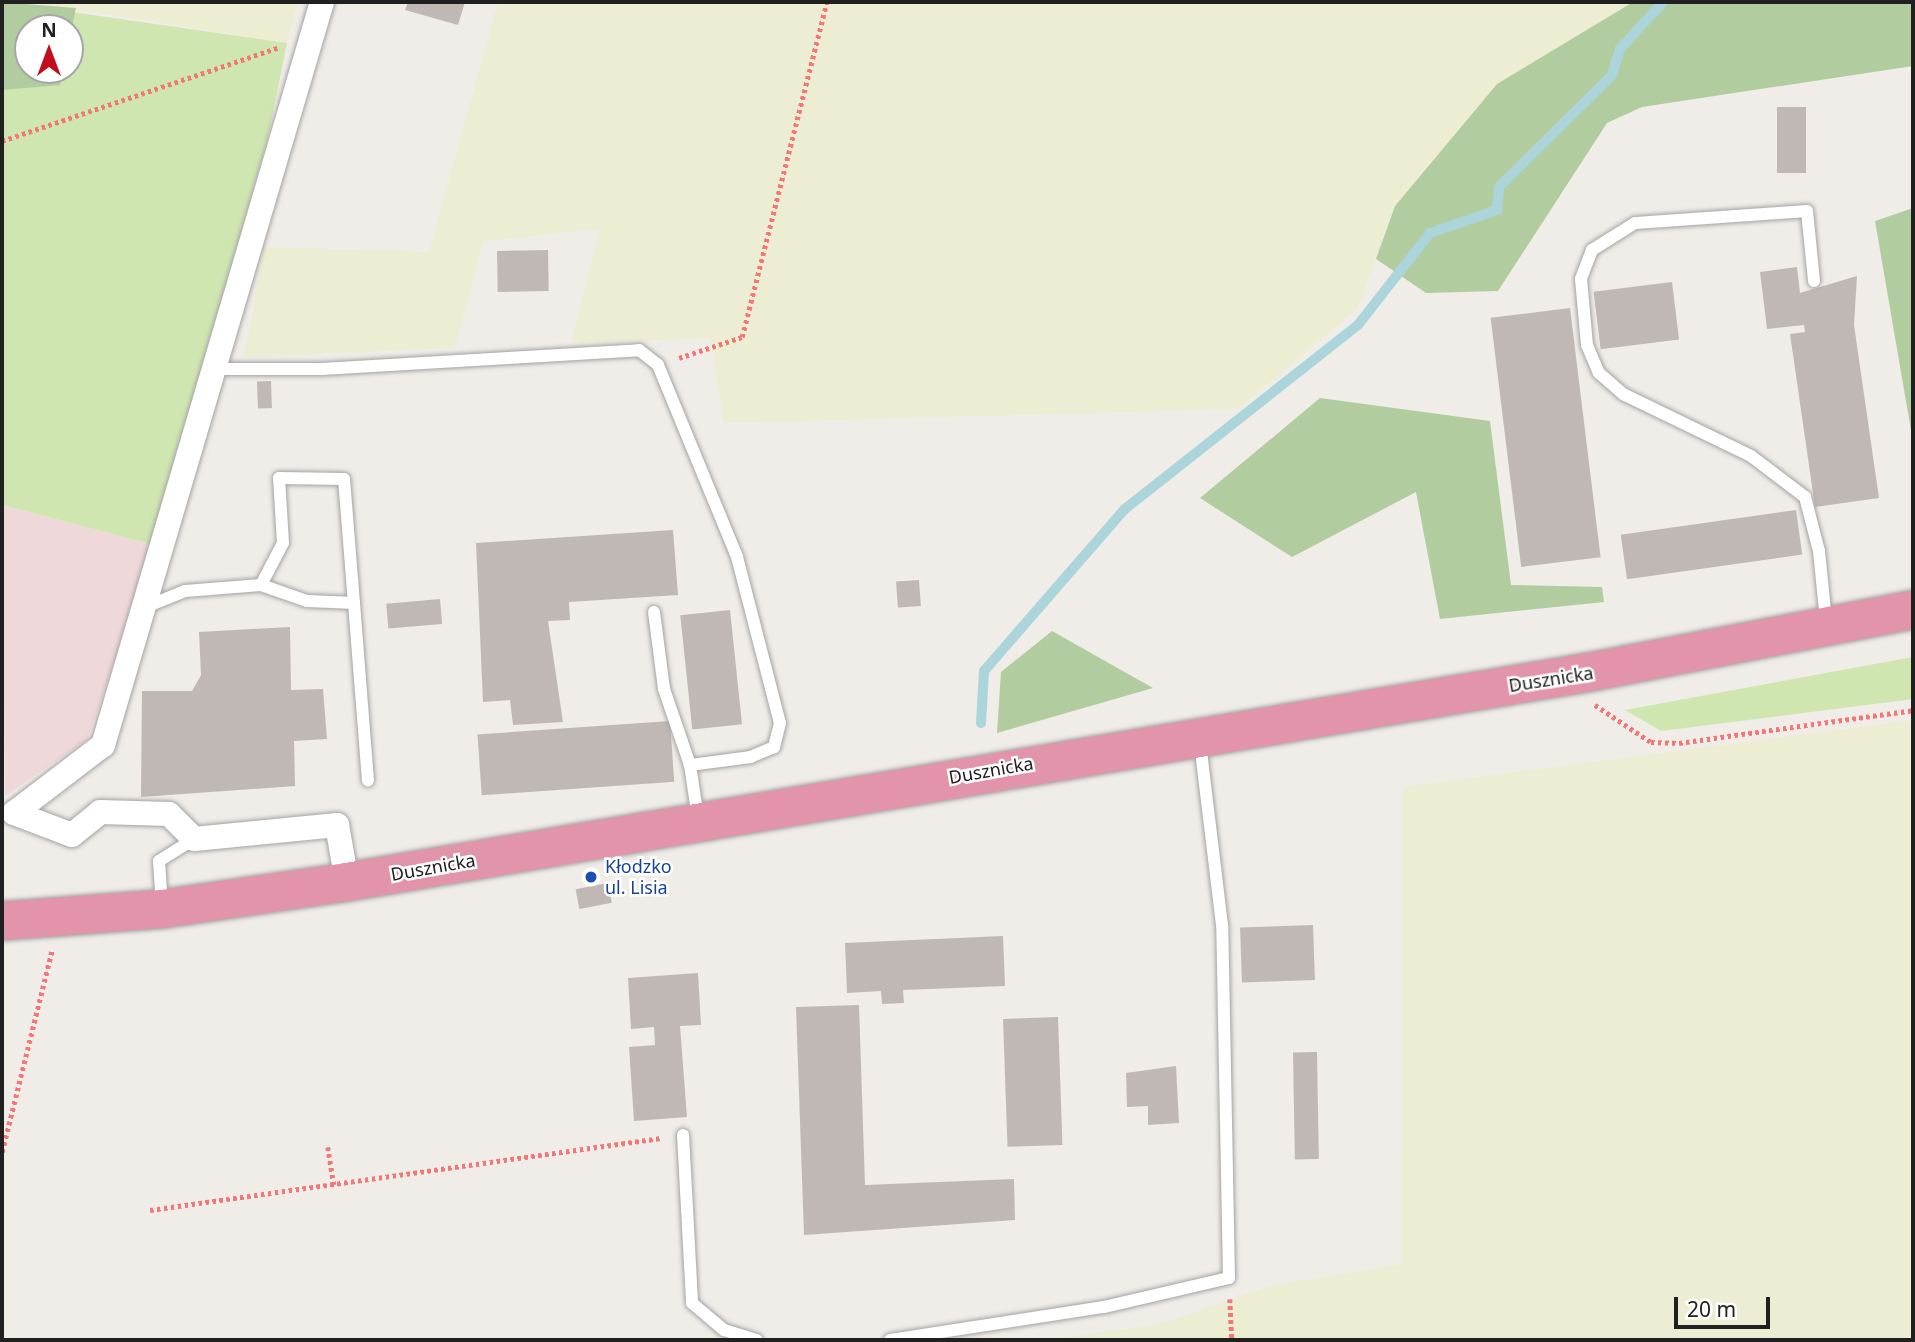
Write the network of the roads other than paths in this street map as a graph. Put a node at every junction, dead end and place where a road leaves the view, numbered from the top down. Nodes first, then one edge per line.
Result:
1 (319, 13) edge
2 (1814, 281) dead end
3 (213, 369) junction
4 (261, 585) junction
5 (354, 603) junction
6 (143, 608) junction
7 (1913, 610) edge
8 (654, 612) dead end
9 (1827, 629) junction
10 (1199, 734) junction
11 (690, 765) junction
12 (368, 780) dead end
13 (8, 811) edge
14 (699, 822) junction
15 (194, 839) junction
16 (347, 882) junction
17 (162, 909) junction
18 (2, 921) edge
19 (683, 1135) road end
20 (756, 1340) edge
21 (890, 1340) edge

1 - 3 street
2 - 9 lane
3 - 6 street
3 - 11 lane
4 - 5 lane
4 - 5 lane
4 - 6 lane
5 - 12 lane
6 - 13 street
7 - 9 highway, Dusznicka
8 - 11 lane
9 - 10 highway, Dusznicka
10 - 14 highway, Dusznicka
10 - 21 lane
11 - 14 lane
13 - 15 street
14 - 16 highway, Dusznicka
15 - 16 street
15 - 17 lane
16 - 17 highway, Dusznicka
17 - 18 highway, Dusznicka
19 - 20 lane

